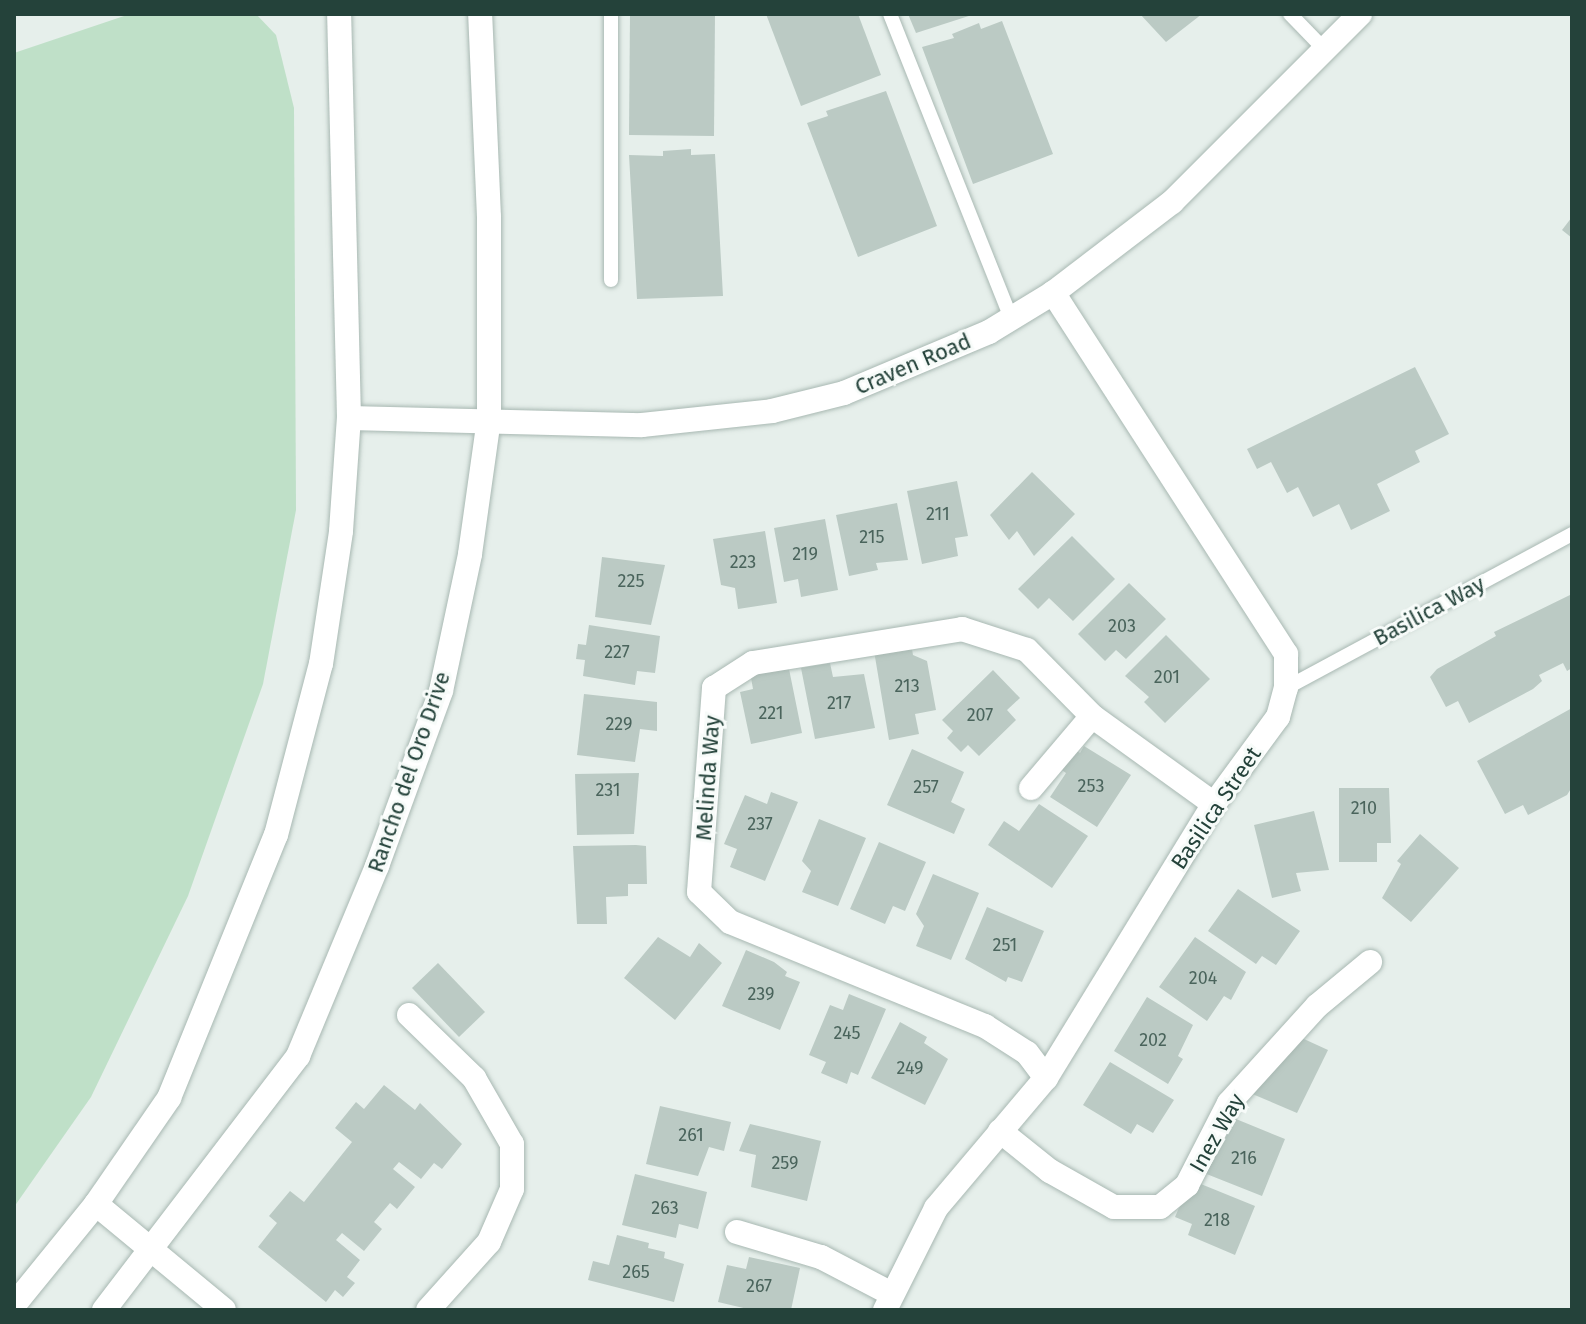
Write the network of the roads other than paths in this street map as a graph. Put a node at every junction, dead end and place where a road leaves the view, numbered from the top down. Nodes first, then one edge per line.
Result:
1 (339, 14) edge
2 (480, 14) edge
3 (611, 14) edge
4 (890, 14) edge
5 (1290, 14) edge
6 (1360, 14) edge
7 (1326, 51) junction
8 (611, 280) dead end
9 (1053, 293) junction
10 (1011, 318) junction
11 (349, 418) junction
12 (489, 419) junction
13 (1572, 534) edge
14 (1286, 688) junction
15 (1092, 716) junction
16 (1031, 788) dead end
17 (1214, 804) junction
18 (1370, 962) dead end
19 (409, 1015) dead end
20 (1046, 1078) junction
21 (1000, 1131) junction
22 (96, 1204) junction
23 (737, 1232) dead end
24 (151, 1250) junction
25 (887, 1302) edge
26 (14, 1305) edge
27 (104, 1310) edge
28 (224, 1310) edge
29 (428, 1310) edge

1 - 11 street
2 - 12 street, Rancho del Oro Drive
3 - 8 lane
4 - 10 lane
5 - 7 lane
6 - 7 street, Craven Road
7 - 9 street, Craven Road
9 - 10 street, Craven Road
9 - 14 street, Basilica Street
10 - 12 street, Craven Road
11 - 12 street, Craven Road
11 - 22 street
12 - 24 street, Rancho del Oro Drive
13 - 14 lane, Basilica Way
14 - 17 street, Basilica Street
15 - 16 street
15 - 17 street, Melinda Way
15 - 20 street, Melinda Way
17 - 20 street, Basilica Street
18 - 21 street, Inez Way
19 - 29 street
20 - 21 street, Basilica Street
21 - 25 street, Basilica Street
22 - 24 street
22 - 26 street
23 - 25 street
24 - 27 street, Rancho del Oro Drive
24 - 28 street

